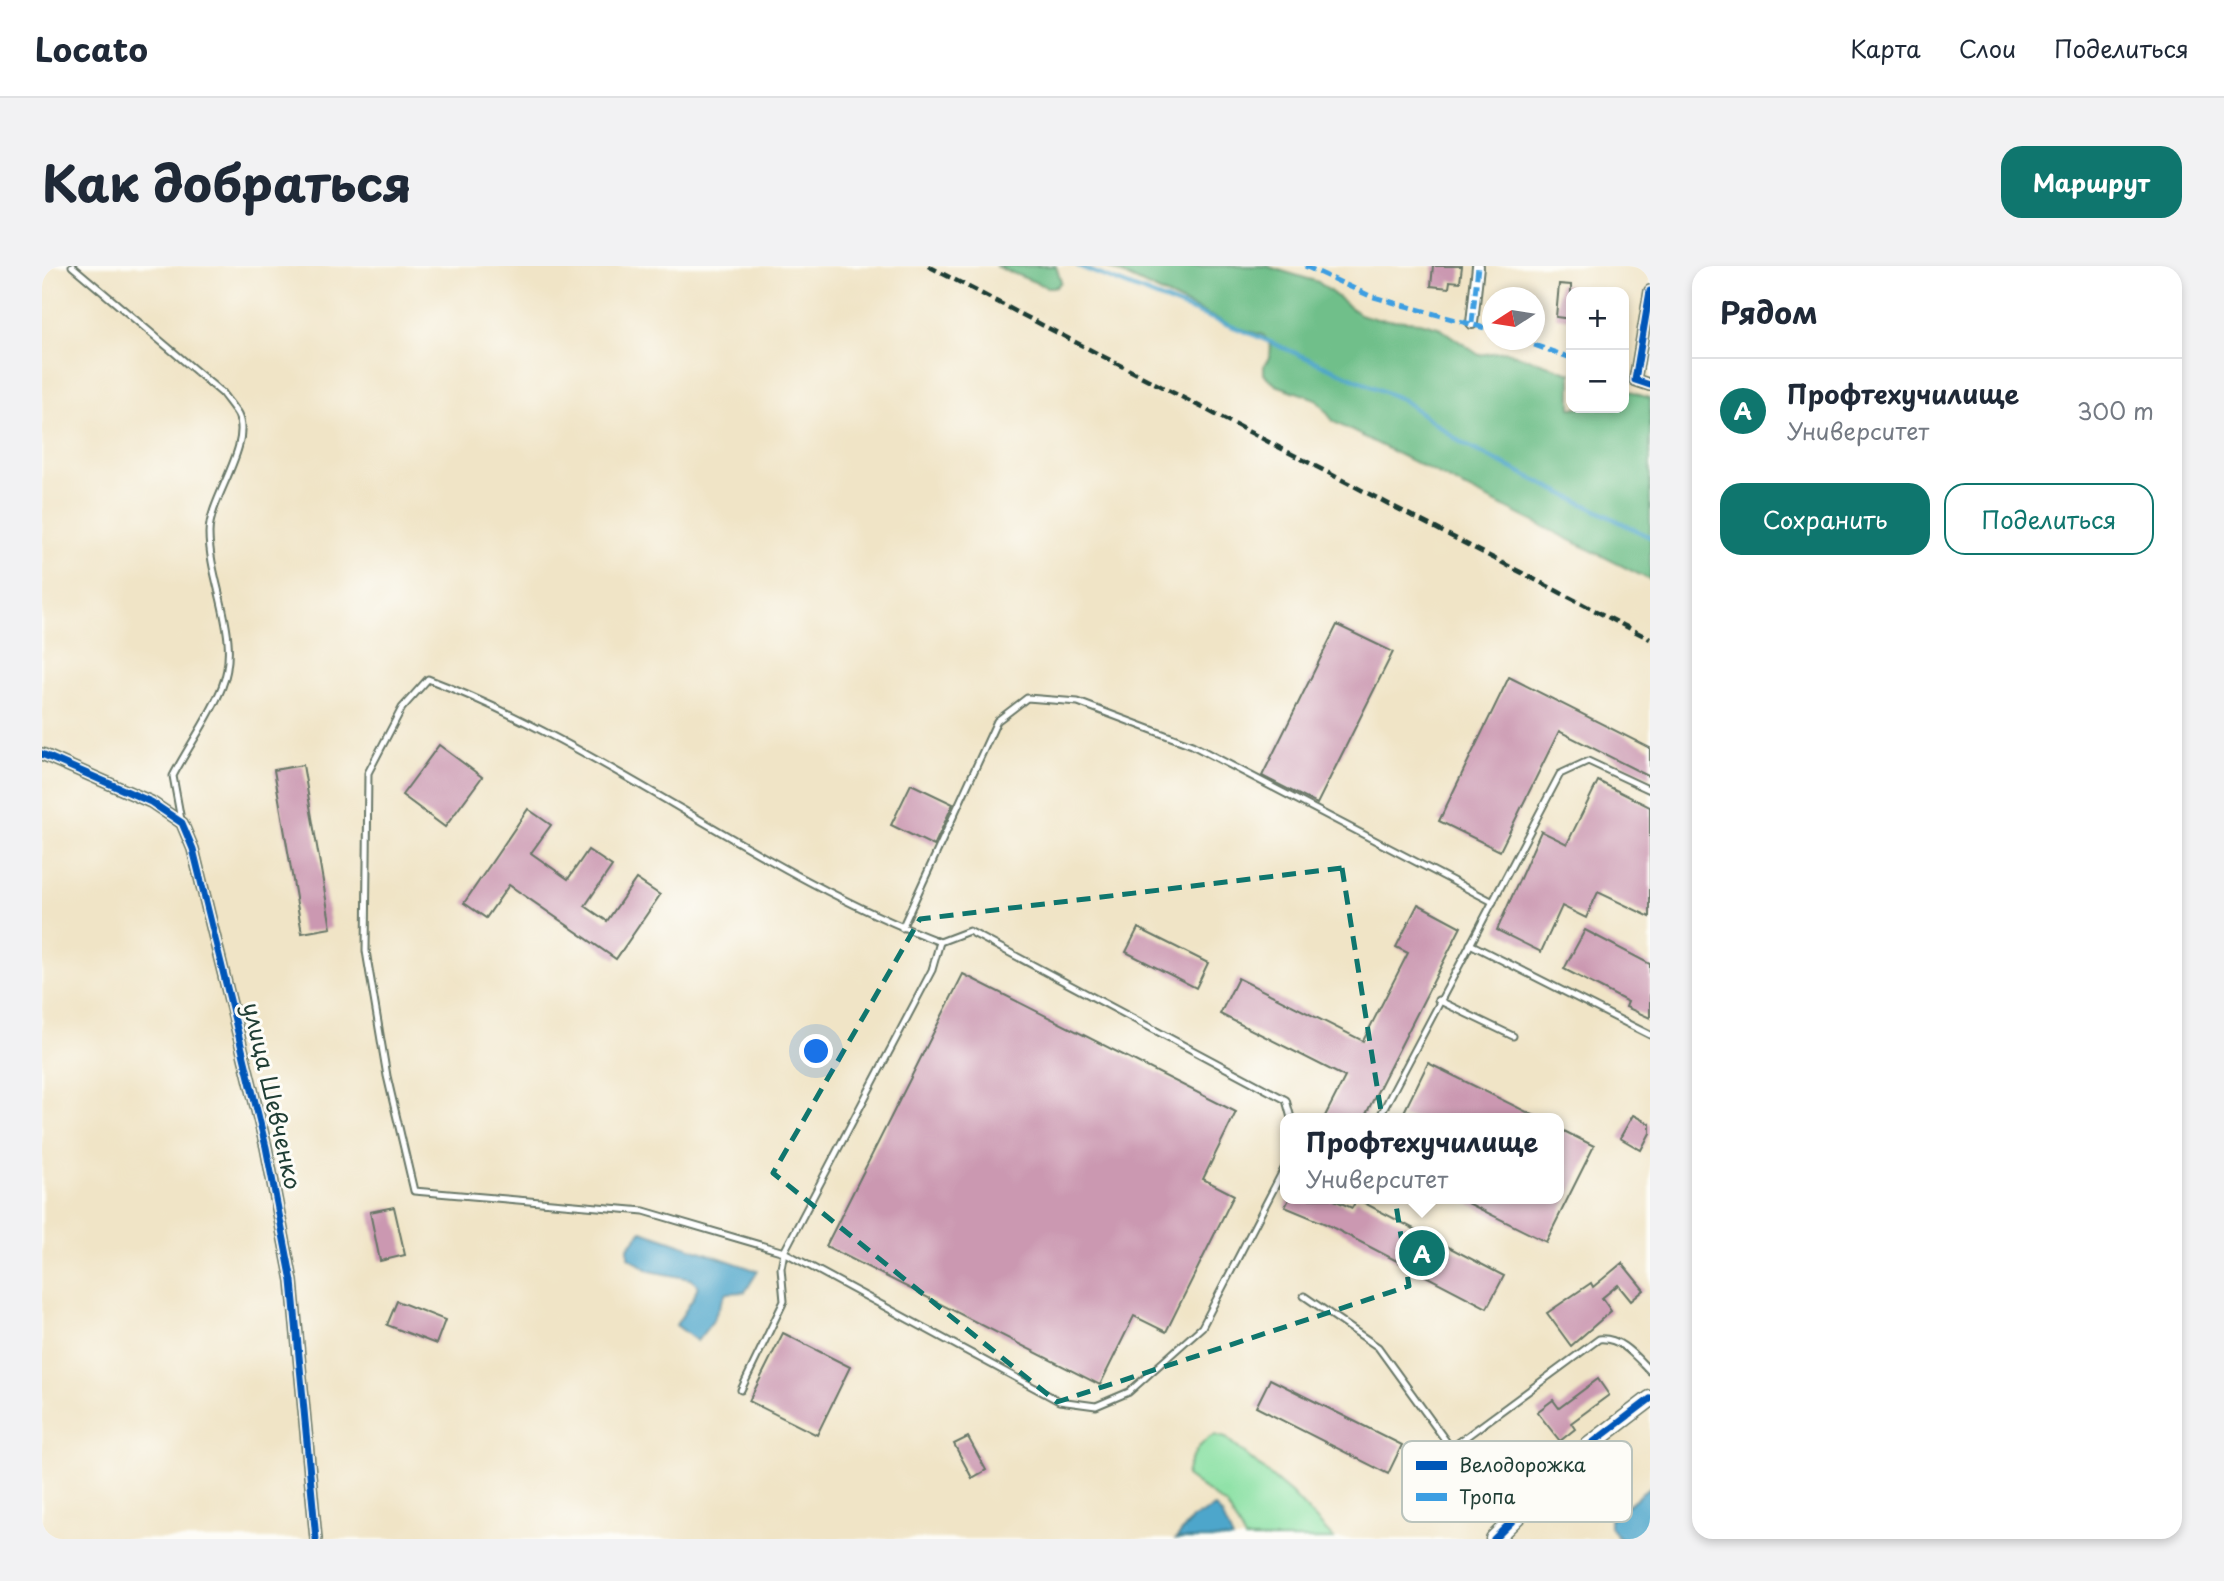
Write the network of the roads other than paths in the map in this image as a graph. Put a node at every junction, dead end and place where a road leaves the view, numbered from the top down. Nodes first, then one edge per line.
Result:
1 (72, 266) edge
2 (1478, 266) edge
3 (1650, 291) edge
4 (1472, 323) dead end
5 (1650, 385) edge
6 (42, 754) edge
7 (1650, 790) edge
8 (182, 823) junction
9 (1493, 902) junction
10 (902, 928) junction
11 (940, 942) junction
12 (1470, 944) junction
13 (1438, 1000) junction
14 (1650, 1035) edge
15 (1513, 1036) dead end
16 (1290, 1113) edge
17 (1382, 1113) edge
18 (1280, 1177) edge
19 (784, 1252) junction
20 (1304, 1296) dead end
21 (1650, 1371) edge
22 (741, 1390) dead end
23 (1650, 1399) edge
24 (1446, 1441) edge
25 (1461, 1441) edge
26 (1595, 1441) edge
27 (316, 1539) edge

1 - 8 lane
2 - 4 street
3 - 5 street
6 - 8 street
7 - 9 lane
8 - 27 street, улица Шевченко
9 - 10 lane
9 - 12 lane
10 - 11 lane
10 - 19 lane
11 - 16 lane
11 - 19 lane
12 - 13 lane
12 - 14 lane
13 - 15 lane
13 - 17 lane
18 - 19 lane
19 - 22 lane
20 - 24 lane
21 - 25 lane
23 - 26 street

